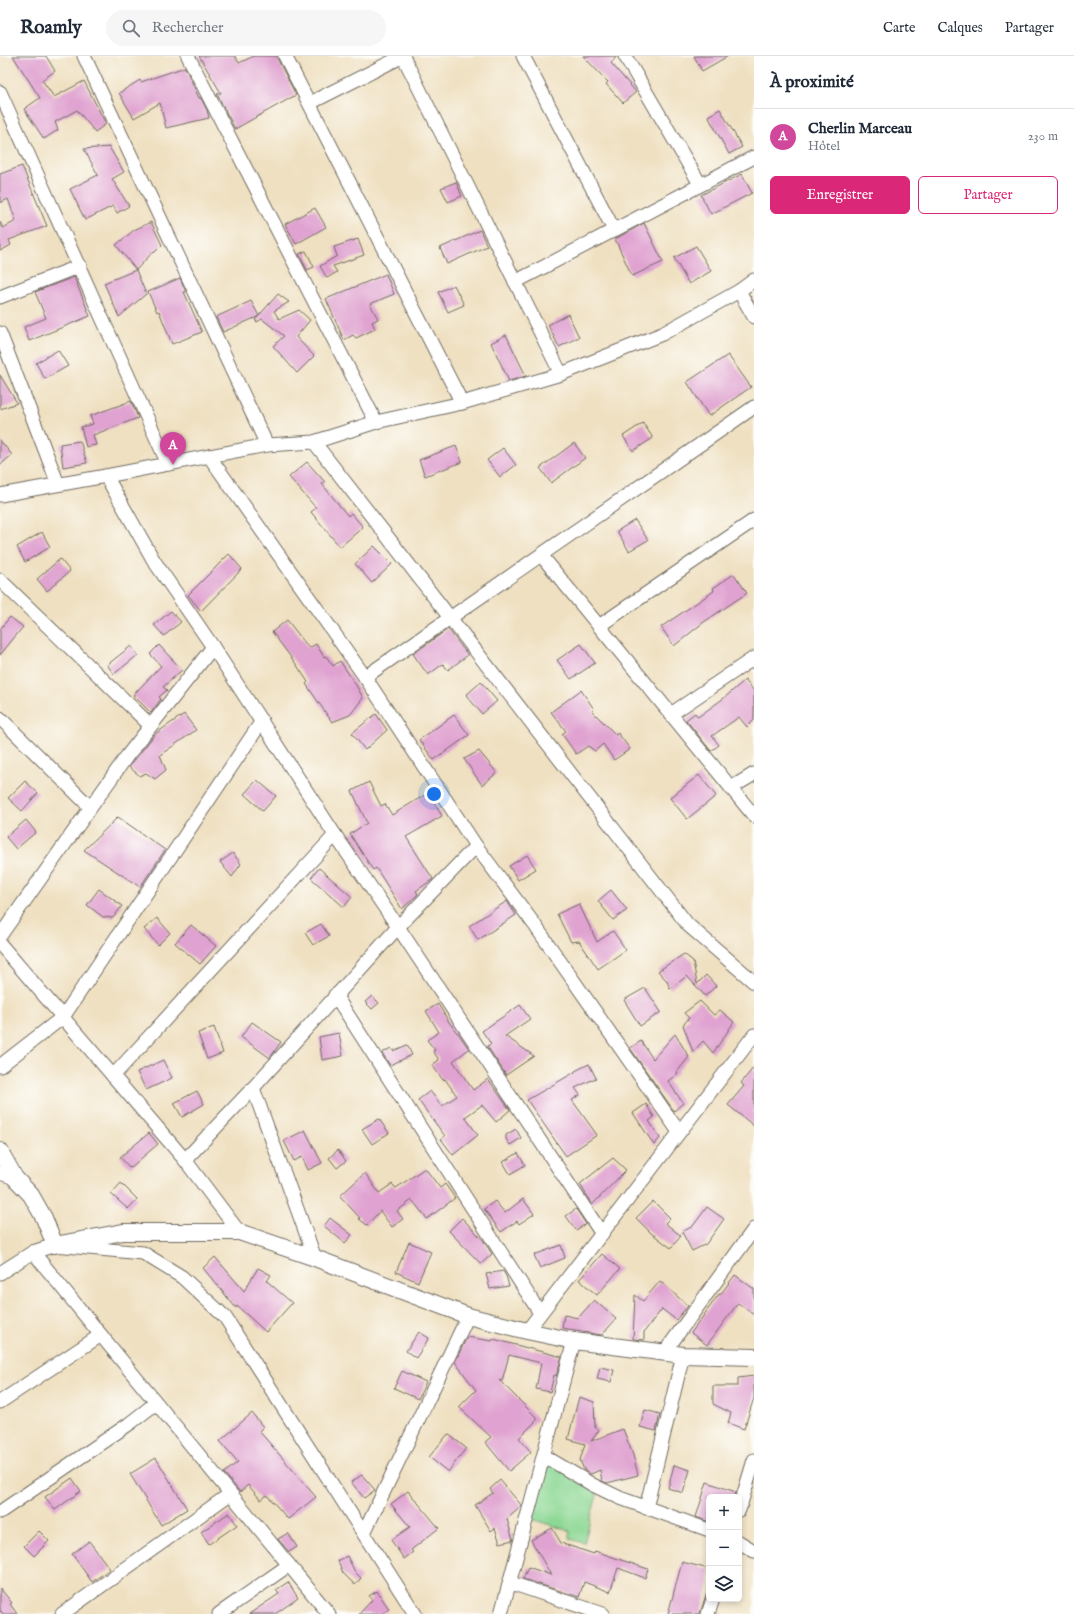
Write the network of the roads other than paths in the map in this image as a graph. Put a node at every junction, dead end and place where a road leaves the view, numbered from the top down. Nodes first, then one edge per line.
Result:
1 (84, 56) edge
2 (188, 56) edge
3 (285, 56) edge
4 (523, 56) edge
5 (625, 56) edge
6 (0, 92) edge
7 (310, 103) junction
8 (754, 157) edge
9 (700, 184) junction
10 (614, 230) junction
11 (80, 266) junction
12 (754, 280) edge
13 (515, 282) junction
14 (739, 291) junction
15 (0, 297) edge
16 (754, 317) edge
17 (0, 333) edge
18 (561, 374) junction
19 (462, 403) junction
20 (754, 408) edge
21 (376, 422) junction
22 (314, 442) junction
23 (267, 445) junction
24 (209, 456) junction
25 (168, 464) junction
26 (106, 476) junction
27 (58, 484) junction
28 (0, 495) edge
29 (754, 520) edge
30 (541, 555) junction
31 (0, 580) edge
32 (451, 618) junction
33 (599, 626) junction
34 (213, 647) junction
35 (754, 658) edge
36 (364, 677) junction
37 (671, 714) junction
38 (0, 718) edge
39 (262, 721) junction
40 (151, 726) junction
41 (754, 774) edge
42 (731, 788) junction
43 (90, 807) junction
44 (754, 816) edge
45 (335, 835) junction
46 (476, 846) junction
47 (398, 927) junction
48 (0, 936) edge
49 (0, 944) edge
50 (754, 982) edge
51 (335, 995) junction
52 (63, 1017) junction
53 (754, 1035) edge
54 (0, 1066) edge
55 (113, 1076) junction
56 (253, 1088) junction
57 (679, 1132) junction
58 (0, 1151) edge
59 (185, 1160) junction
60 (0, 1173) edge
61 (15, 1178) junction
62 (754, 1229) edge
63 (239, 1232) junction
64 (602, 1234) junction
65 (55, 1245) junction
66 (33, 1252) junction
67 (315, 1258) junction
68 (0, 1273) edge
69 (540, 1313) junction
70 (468, 1316) junction
71 (527, 1332) junction
72 (101, 1335) junction
73 (574, 1340) junction
74 (664, 1352) junction
75 (683, 1355) junction
76 (754, 1357) edge
77 (0, 1402) edge
78 (156, 1403) junction
79 (544, 1456) junction
80 (754, 1460) edge
81 (230, 1494) junction
82 (742, 1500) edge
83 (646, 1508) junction
84 (0, 1512) edge
85 (706, 1529) edge
86 (364, 1534) junction
87 (742, 1544) edge
88 (754, 1550) edge
89 (289, 1565) junction
90 (511, 1583) junction
91 (712, 1602) edge
92 (62, 1614) edge
93 (219, 1614) edge
94 (329, 1614) edge
95 (415, 1614) edge
96 (501, 1614) edge
97 (603, 1614) edge
98 (708, 1614) edge

1 - 23 street
2 - 21 street
3 - 7 street
4 - 10 street
5 - 9 street
6 - 11 street
7 - 13 street
7 - 19 street
8 - 9 street
9 - 10 street
10 - 13 street
11 - 15 street
11 - 25 street
12 - 14 street
13 - 18 street
14 - 16 street
14 - 18 street
17 - 27 street
18 - 19 street
19 - 21 street
20 - 30 street
21 - 22 street
22 - 23 street
22 - 32 street
23 - 24 street
24 - 25 street
24 - 36 street
25 - 26 street
26 - 27 street
26 - 34 street
27 - 28 street
29 - 33 street
30 - 32 street
30 - 33 street
31 - 40 street
32 - 36 street
32 - 50 street
33 - 37 street
34 - 39 street
34 - 40 street
35 - 37 street
36 - 46 street
37 - 42 street
38 - 43 street
39 - 45 street
39 - 52 street
40 - 43 street
41 - 42 street
42 - 44 street
43 - 48 street
45 - 47 street
45 - 55 street
46 - 47 street
46 - 57 street
47 - 51 street
47 - 64 street
49 - 52 street
51 - 56 street
51 - 69 street
52 - 54 street
52 - 55 street
53 - 57 street
55 - 59 street
56 - 59 street
56 - 67 street
57 - 64 street
58 - 61 street
59 - 63 street
60 - 61 street
61 - 65 street
62 - 74 street
63 - 65 street
63 - 67 street
64 - 69 street
65 - 66 street
65 - 86 street
66 - 68 street
66 - 72 street
67 - 70 street
69 - 71 street
70 - 71 street
70 - 86 street
71 - 73 street
72 - 77 street
72 - 78 street
73 - 74 street
73 - 79 street
74 - 75 street
75 - 76 street
75 - 83 street
78 - 81 street
78 - 84 street
79 - 83 street
79 - 90 street
80 - 82 street
81 - 89 street
81 - 92 street
83 - 85 street
86 - 95 street
87 - 88 street
89 - 93 street
89 - 94 street
90 - 96 street
90 - 97 street
91 - 98 street

